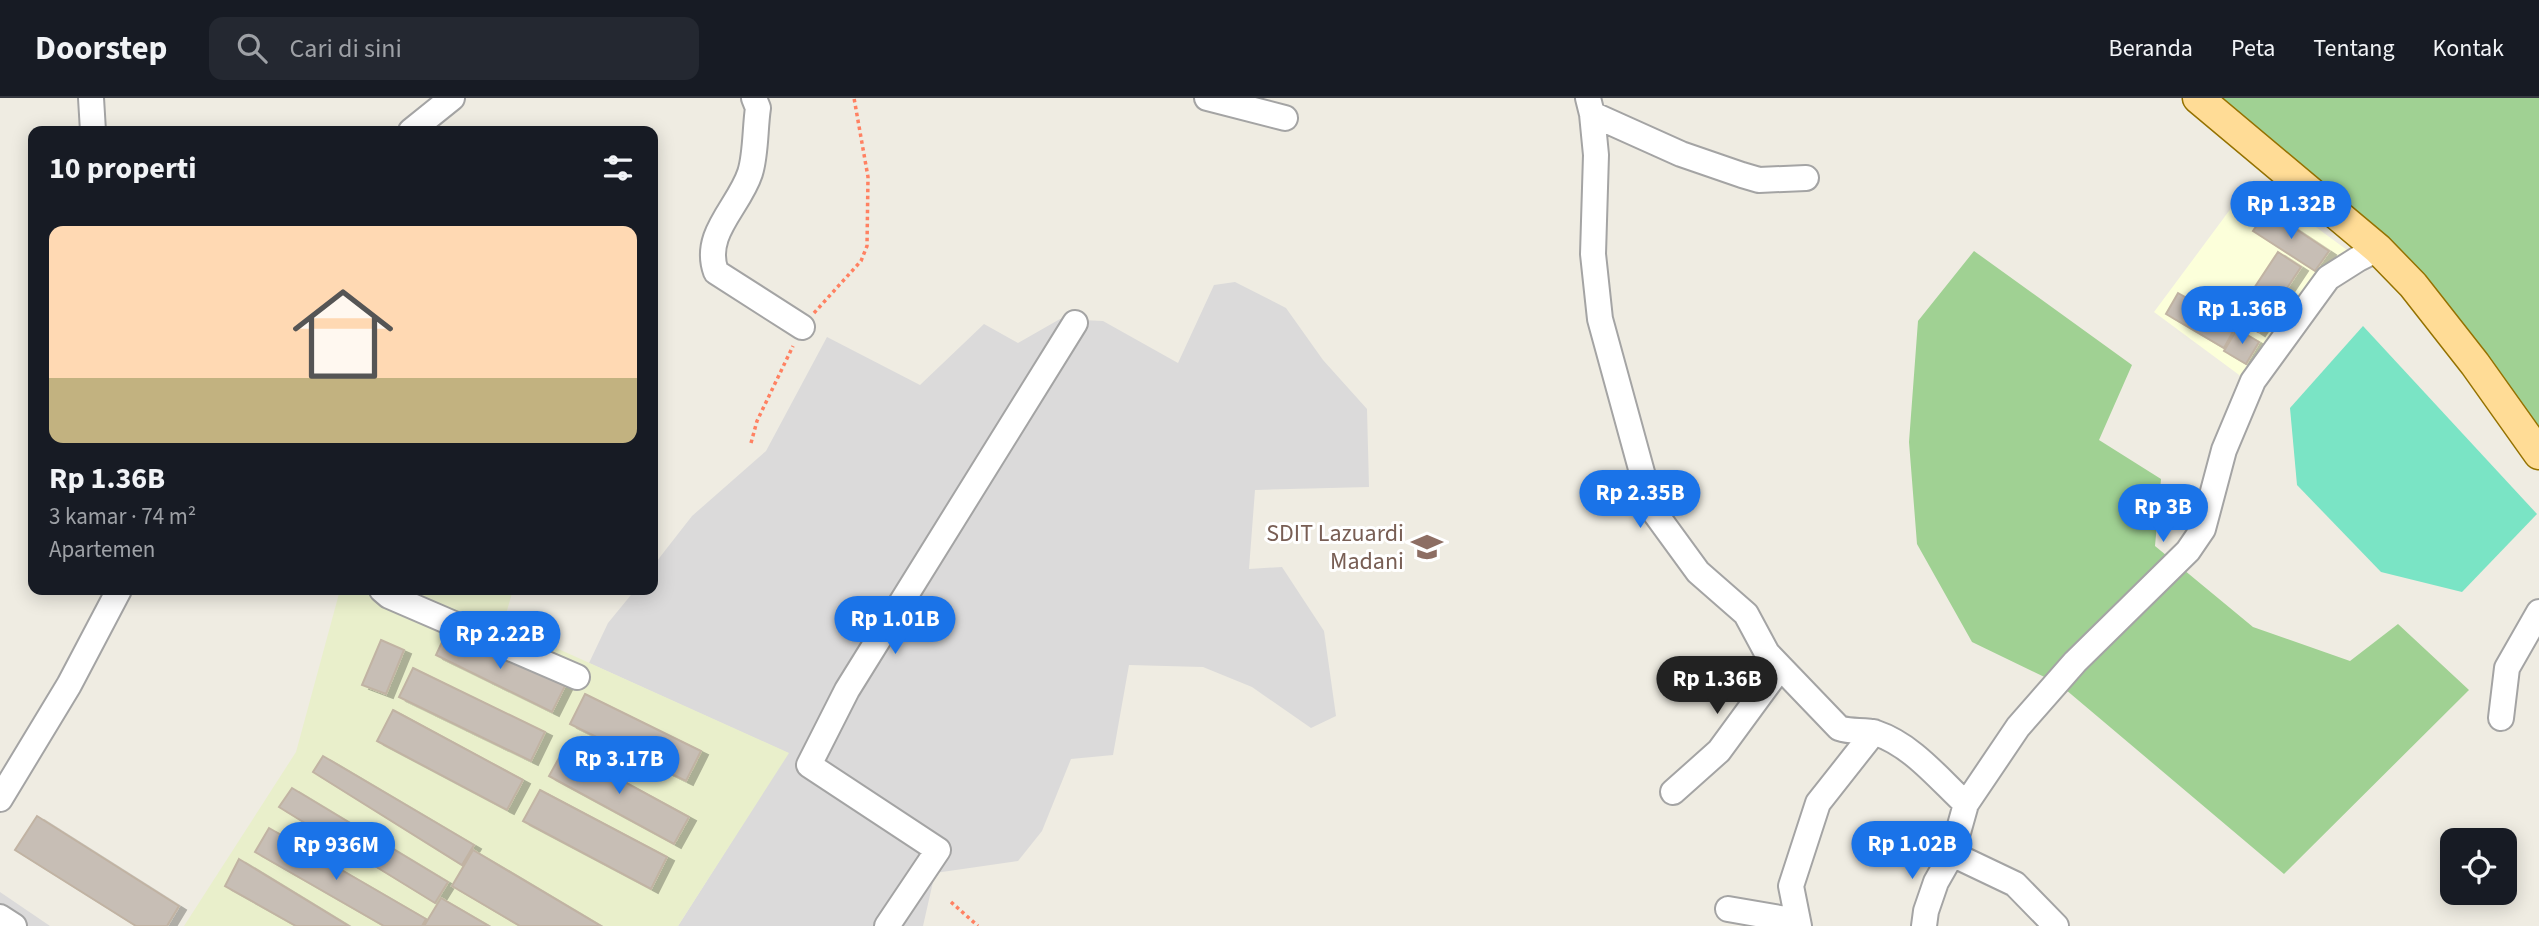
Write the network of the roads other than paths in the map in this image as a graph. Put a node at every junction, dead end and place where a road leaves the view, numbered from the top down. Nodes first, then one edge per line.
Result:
1 (90, 98) edge
2 (452, 98) edge
3 (754, 98) edge
4 (1207, 98) edge
5 (2198, 98) edge
6 (1590, 106) edge
7 (1285, 118) dead end
8 (93, 126) edge
9 (417, 126) edge
10 (1806, 178) dead end
11 (2378, 249) junction
12 (1075, 323) dead end
13 (802, 327) road end
14 (2539, 454) edge
15 (116, 595) edge
16 (388, 595) edge
17 (2539, 612) edge
18 (1782, 670) junction
19 (577, 677) dead end
20 (2501, 718) dead end
21 (1874, 732) junction
22 (1673, 792) dead end
23 (0, 799) edge
24 (1966, 804) junction
25 (1952, 853) junction
26 (1728, 909) dead end
27 (0, 917) edge
28 (1798, 924) edge
29 (14, 926) edge
30 (887, 926) edge
31 (1924, 926) edge
32 (2056, 926) edge

1 - 8 street
2 - 9 street
3 - 13 street
4 - 7 street
5 - 11 main road
6 - 10 street
6 - 18 street
11 - 14 main road
11 - 24 street
12 - 30 street
15 - 23 street
16 - 19 street
17 - 20 street
18 - 21 street
18 - 22 street
21 - 24 street
21 - 28 street
24 - 25 street
25 - 31 street
25 - 32 street
26 - 28 street
27 - 29 street

